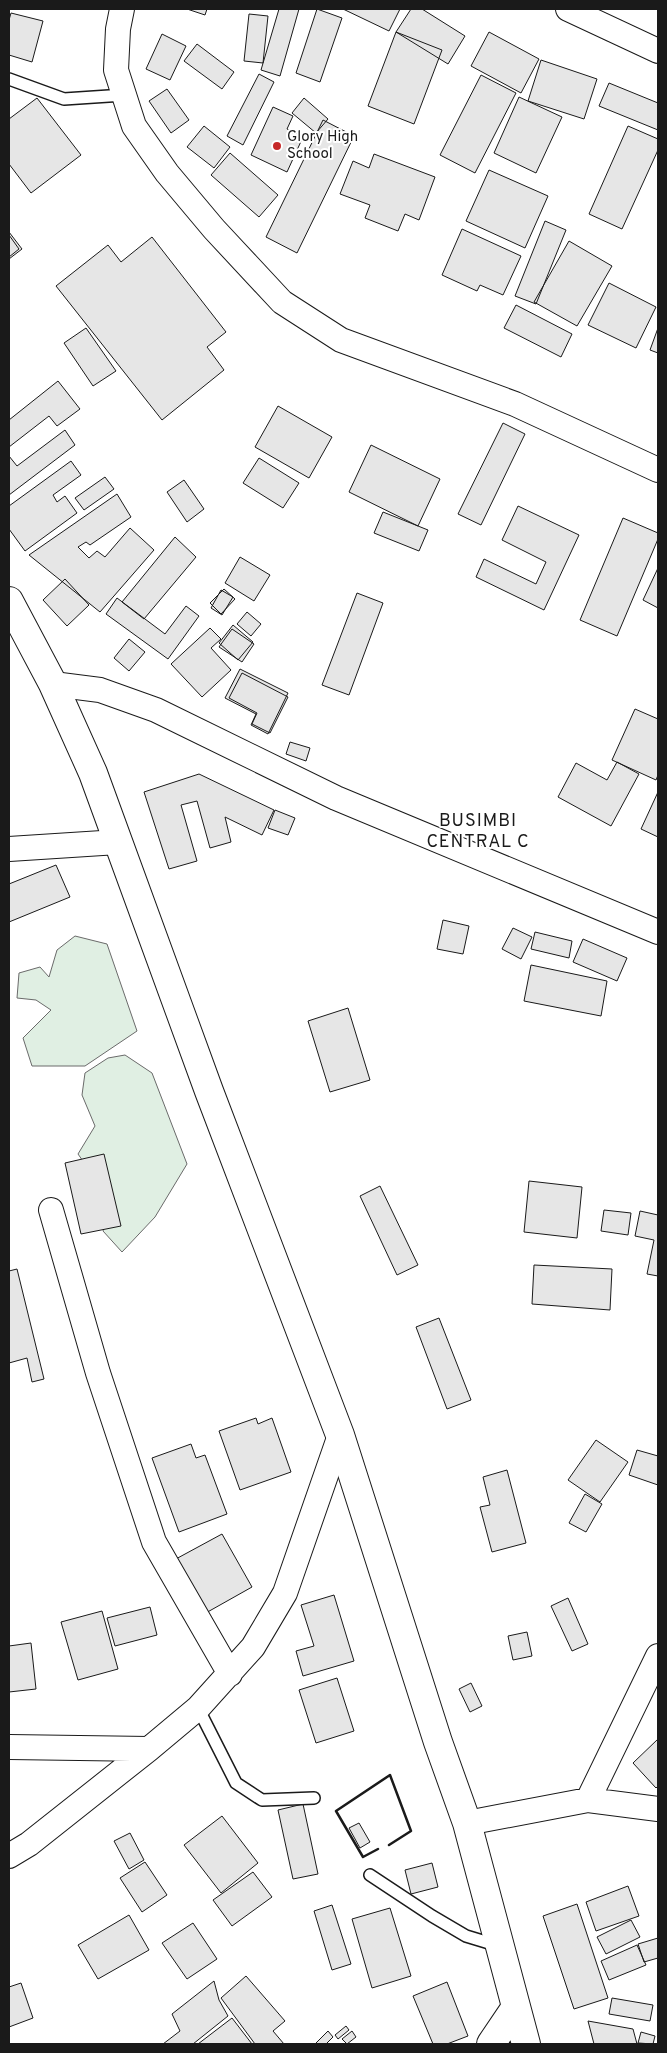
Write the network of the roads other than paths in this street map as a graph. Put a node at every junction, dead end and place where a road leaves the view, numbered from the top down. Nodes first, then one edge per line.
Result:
1 (122, 9) edge
2 (568, 9) edge
3 (658, 51) edge
4 (9, 79) edge
5 (124, 95) junction
6 (658, 470) edge
7 (9, 601) edge
8 (53, 684) junction
9 (118, 842) junction
10 (9, 849) edge
11 (658, 932) edge
12 (51, 1210) dead end
13 (340, 1435) junction
14 (658, 1656) edge
15 (230, 1674) junction
16 (198, 1708) junction
17 (9, 1747) edge
18 (149, 1749) junction
19 (314, 1798) dead end
20 (588, 1800) junction
21 (658, 1809) edge
22 (466, 1823) junction
23 (9, 1856) edge
24 (370, 1875) dead end
25 (501, 1947) junction
26 (516, 2007) junction
27 (491, 2044) edge
28 (526, 2044) edge

1 - 5 street
2 - 3 street
4 - 5 lane
5 - 6 street
7 - 8 main road
8 - 9 main road
8 - 11 street
9 - 10 street
9 - 13 main road
12 - 15 street
13 - 15 street
13 - 22 main road
14 - 20 street
15 - 16 street
16 - 18 street
16 - 19 lane
17 - 18 street
18 - 23 street
20 - 21 street
20 - 22 street
22 - 25 main road
24 - 25 lane
25 - 26 main road
26 - 27 main road
26 - 28 main road

